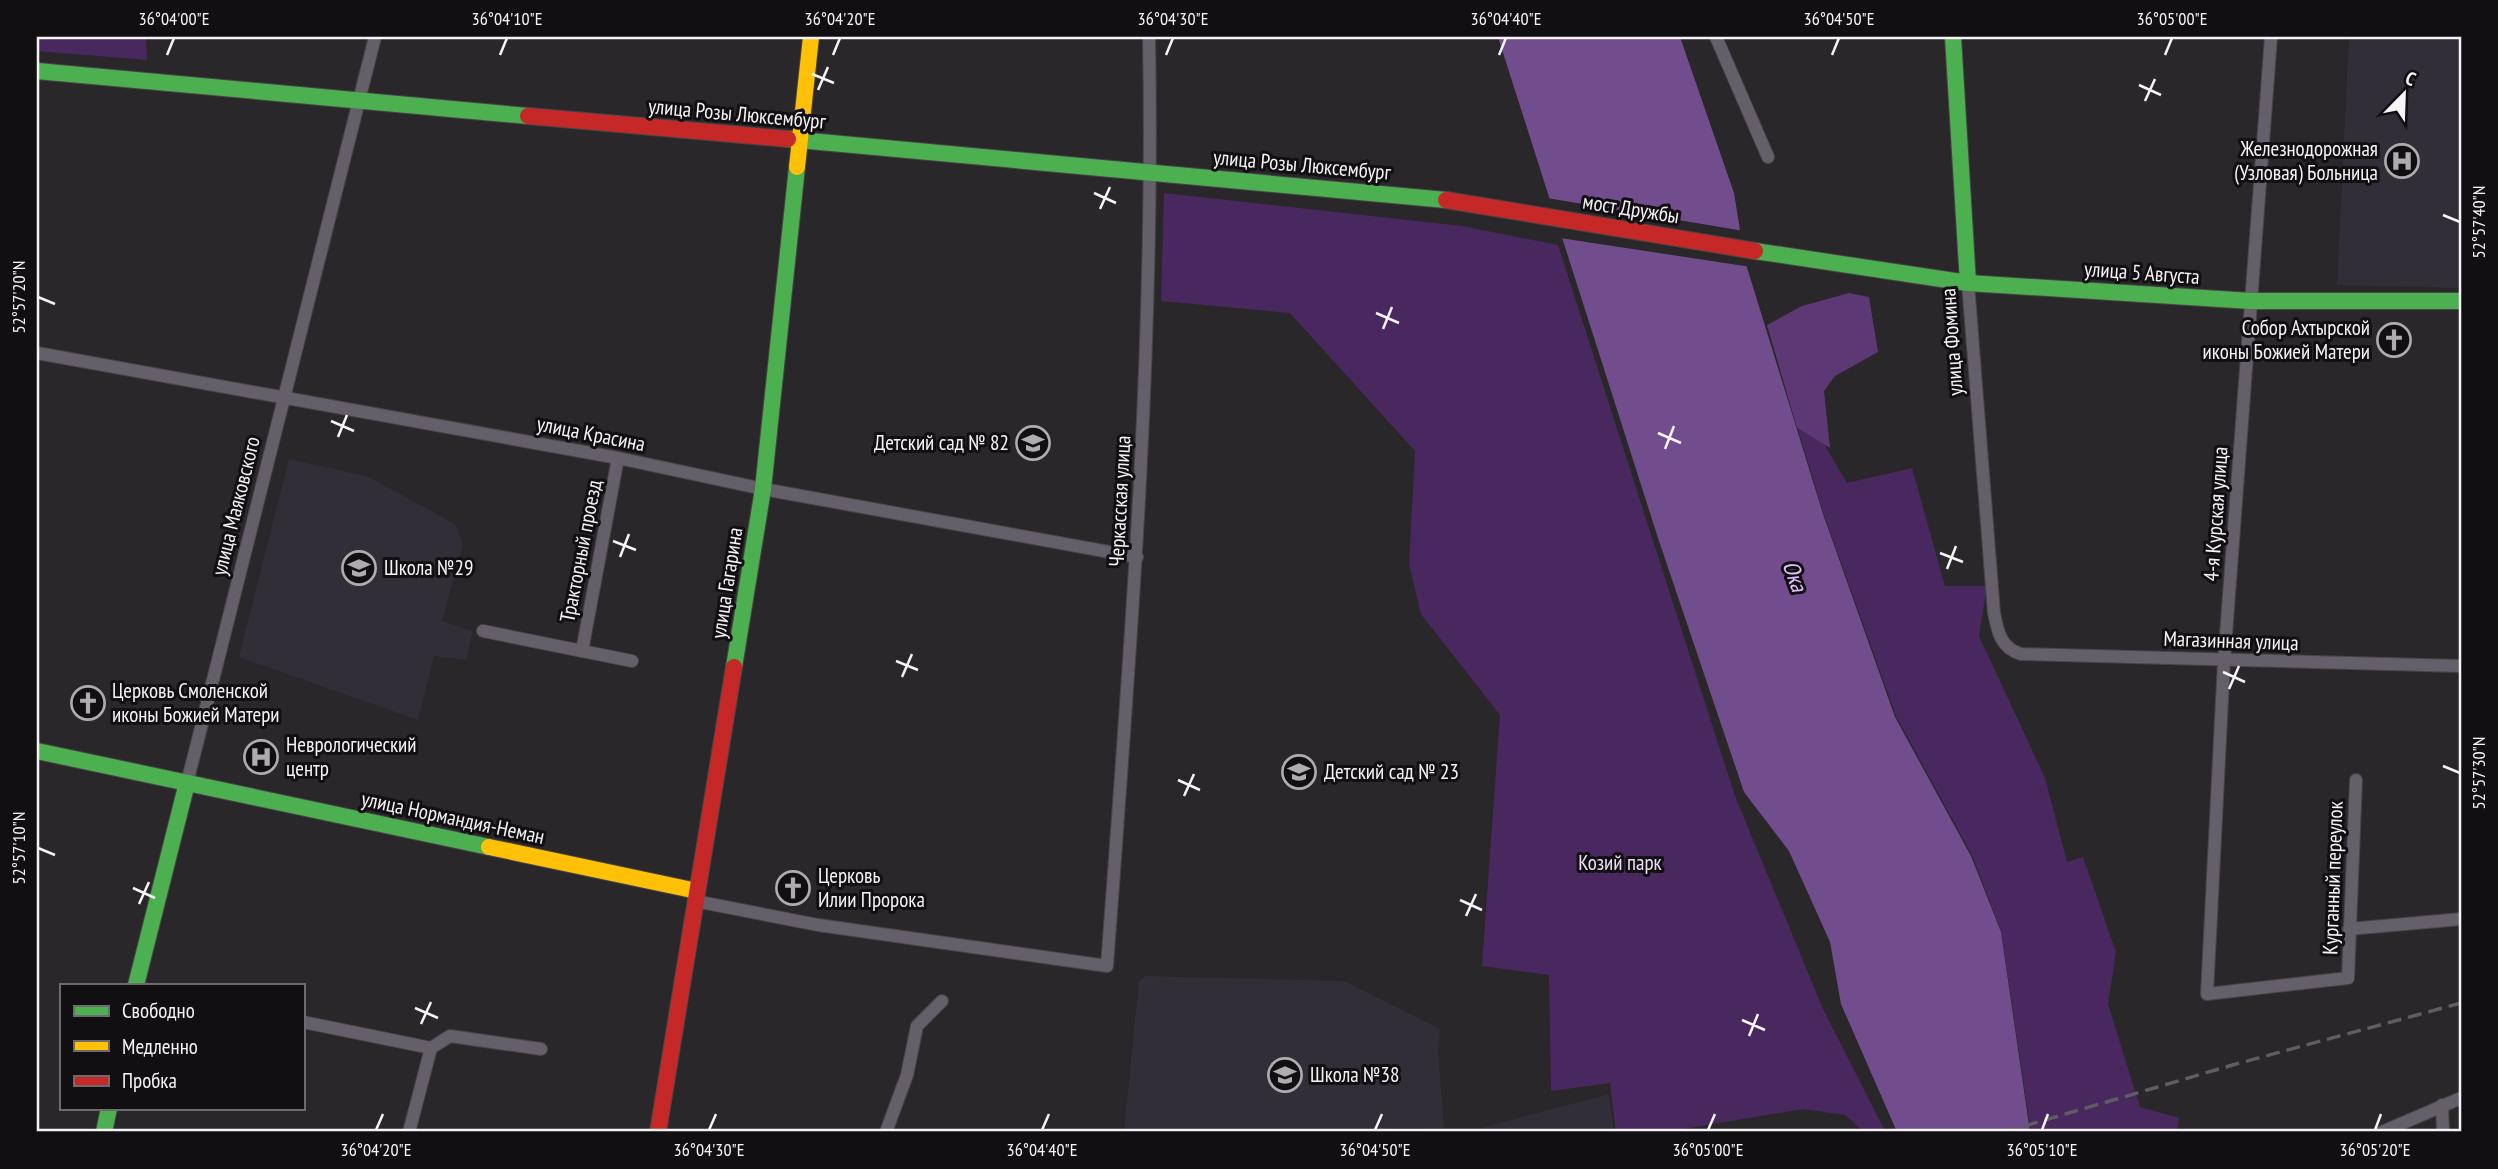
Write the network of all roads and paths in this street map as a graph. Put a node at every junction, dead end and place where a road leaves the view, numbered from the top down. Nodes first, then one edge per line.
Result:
1 (375, 37) edge
2 (811, 37) edge
3 (1149, 37) edge
4 (1716, 37) edge
5 (1953, 37) edge
6 (2271, 37) edge
7 (37, 71) edge
8 (359, 101) junction
9 (802, 141) junction
10 (1768, 157) dead end
11 (1151, 172) junction
12 (1433, 198) joint
13 (1821, 262) joint
14 (1968, 283) junction
15 (2251, 301) junction
16 (2461, 301) edge
17 (37, 353) edge
18 (285, 398) junction
19 (618, 458) junction
20 (764, 489) junction
21 (1137, 557) junction
22 (483, 631) dead end
23 (2003, 643) joint
24 (582, 651) junction
25 (632, 661) dead end
26 (2224, 661) junction
27 (2461, 666) edge
28 (37, 751) edge
29 (2356, 780) dead end
30 (187, 783) junction
31 (696, 896) junction
32 (2461, 919) edge
33 (2349, 929) junction
34 (1107, 966) joint
35 (2348, 978) joint
36 (136, 984) edge
37 (942, 1001) dead end
38 (304, 1022) edge
39 (431, 1048) junction
40 (541, 1049) dead end
41 (2461, 1098) edge
42 (2442, 1105) junction
43 (109, 1110) edge
44 (104, 1132) edge
45 (409, 1132) edge
46 (658, 1132) edge
47 (886, 1132) edge
48 (2382, 1132) edge
49 (2443, 1132) edge

1 - 8 street, улица Маяковского
2 - 9 main road, улица Гагарина
3 - 11 street, Черкасская улица
4 - 10 street
5 - 14 main road, улица Фомина
6 - 15 street, 4-я Курская улица
7 - 8 main road, улица Розы Люксембург
8 - 9 main road, улица Розы Люксембург
8 - 18 street, улица Маяковского
9 - 11 main road, улица Розы Люксембург
9 - 20 main road, улица Гагарина
11 - 12 main road, улица Розы Люксембург
11 - 21 street, Черкасская улица
12 - 13 main road, мост Дружбы
13 - 14 main road, улица 5 Августа
14 - 15 main road, улица 5 Августа
14 - 23 street, улица Фомина
15 - 16 main road, улица 5 Августа
15 - 26 street, 4-я Курская улица
17 - 18 street, улица Красина
18 - 19 street, улица Красина
18 - 30 street, улица Маяковского
19 - 20 street, улица Красина
19 - 24 street, Тракторный проезд
20 - 21 street, улица Красина
20 - 31 main road, улица Гагарина
21 - 34 street, Черкасская улица
22 - 24 street, Тракторный проезд
23 - 26 street, Магазинная улица
24 - 25 street, Тракторный проезд
26 - 27 street, Магазинная улица
26 - 35 street, 4-я Курская улица
28 - 30 main road, улица Нормандия-Неман
29 - 33 street, Курганный переулок
30 - 31 main road, улица Нормандия-Неман
30 - 36 main road, улица Маяковского
31 - 34 street, улица Нормандия-Неман
31 - 46 main road, улица Гагарина
32 - 33 street
33 - 35 street, Курганный переулок
37 - 47 street
38 - 39 street
39 - 40 street
39 - 45 street
41 - 42 street
42 - 48 street
42 - 49 street
43 - 44 main road

